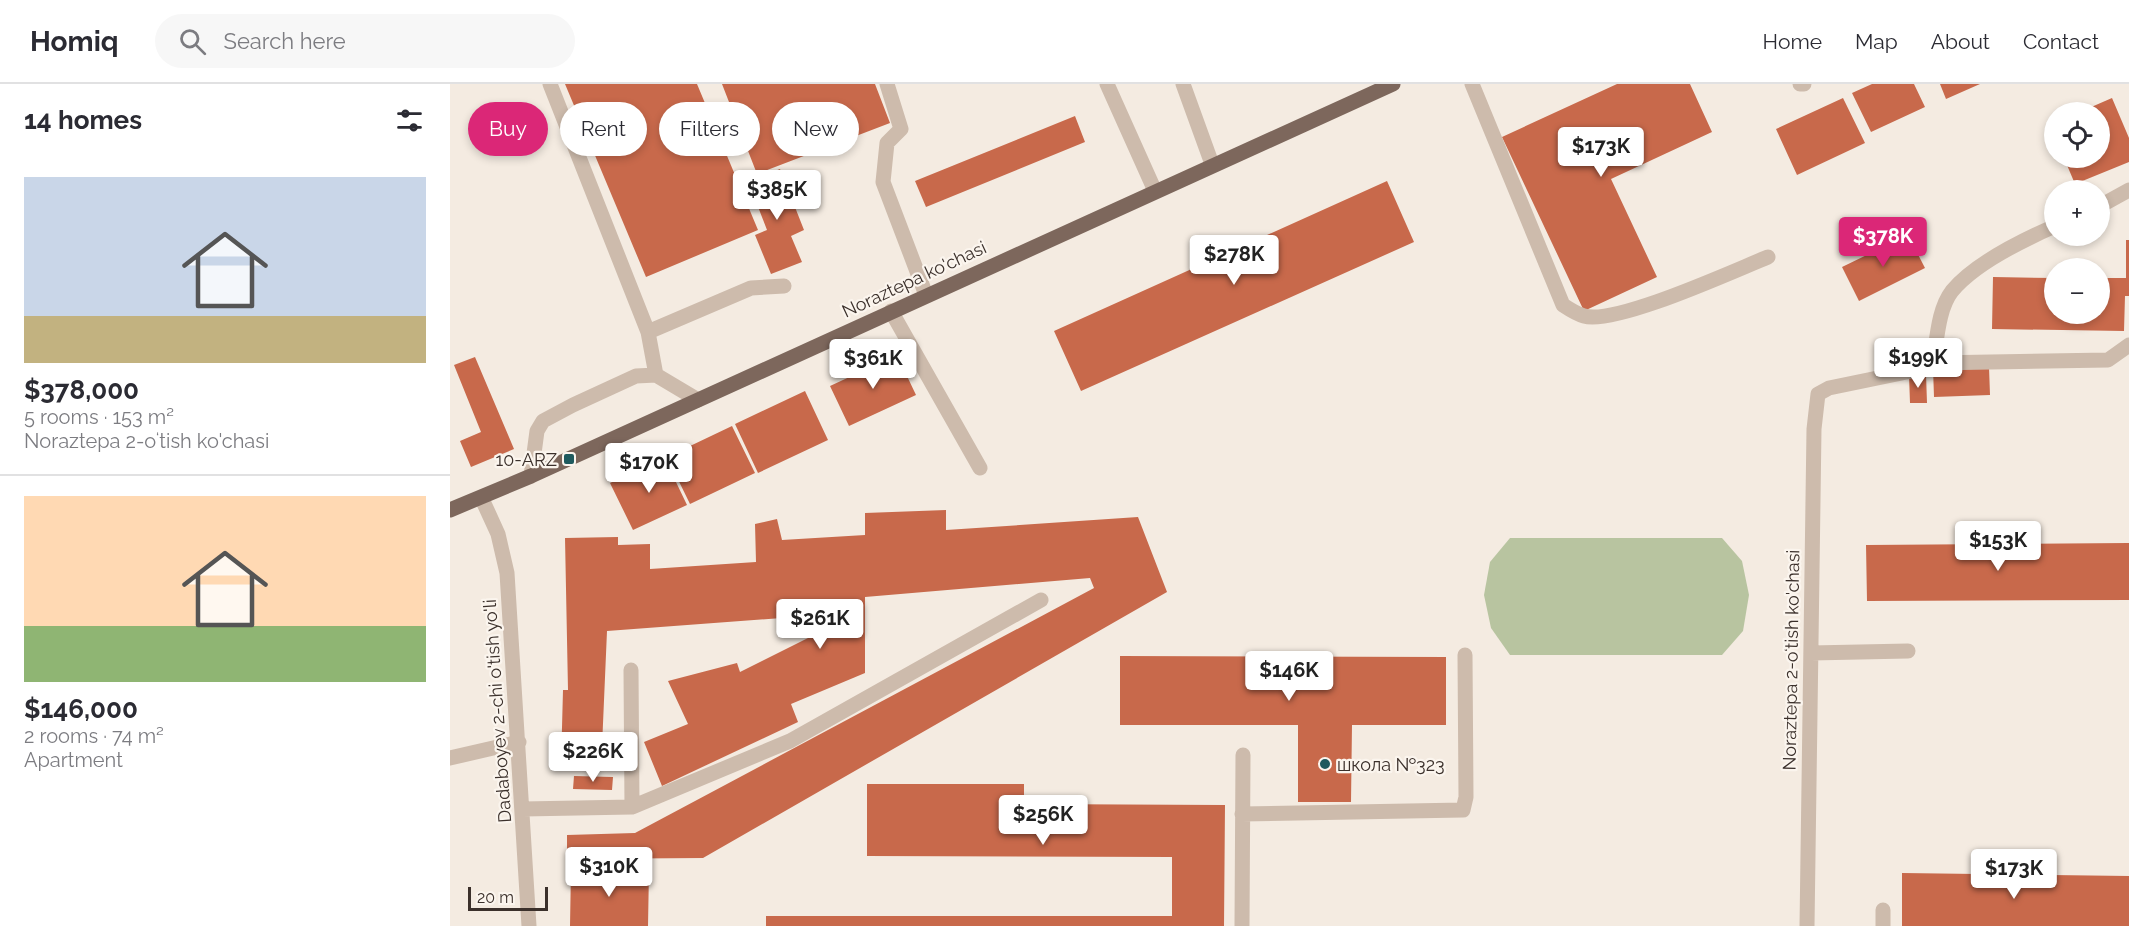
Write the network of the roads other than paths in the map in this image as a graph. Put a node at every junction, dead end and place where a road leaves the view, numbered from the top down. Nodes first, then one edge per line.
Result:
1 (550, 84) edge
2 (887, 84) edge
3 (1107, 84) edge
4 (1183, 84) edge
5 (1394, 84) edge
6 (1472, 84) edge
7 (1212, 164) junction
8 (2129, 190) edge
9 (1155, 191) junction
10 (2110, 200) edge
11 (2044, 231) edge
12 (1768, 257) dead end
13 (784, 286) dead end
14 (926, 295) junction
15 (891, 311) junction
16 (648, 332) junction
17 (2129, 345) edge
18 (1933, 363) junction
19 (656, 375) junction
20 (698, 400) junction
21 (980, 468) dead end
22 (531, 476) junction
23 (482, 499) junction
24 (450, 510) edge
25 (1041, 600) dead end
26 (1908, 651) dead end
27 (1811, 653) junction
28 (1465, 655) dead end
29 (631, 670) dead end
30 (519, 742) junction
31 (1243, 755) dead end
32 (450, 758) edge
33 (632, 807) junction
34 (524, 809) junction
35 (1242, 814) junction
36 (1883, 910) dead end
37 (529, 926) edge
38 (1242, 926) edge
39 (1807, 926) edge
40 (1883, 926) edge

1 - 16 street
2 - 14 street
3 - 9 street
4 - 7 street
5 - 7 main road, Noraztepa ko'chasi
6 - 12 street
7 - 9 main road, Noraztepa ko'chasi
8 - 10 street
9 - 14 main road, Noraztepa ko'chasi
11 - 18 street
13 - 16 street
14 - 15 main road, Noraztepa ko'chasi
15 - 20 main road, Noraztepa ko'chasi
15 - 21 street
16 - 19 street
17 - 18 street
18 - 27 street, Noraztepa 2-oʻtish ko'chasi
19 - 20 street
19 - 22 street
20 - 22 main road, Noraztepa ko'chasi
22 - 23 main road, Noraztepa ko'chasi
23 - 24 main road, Noraztepa ko'chasi
23 - 30 street, Dadaboyev 2-chi o'tish yo'li
25 - 33 street
26 - 27 street
27 - 39 street, Noraztepa 2-oʻtish ko'chasi
28 - 35 street
29 - 33 street
30 - 32 street
30 - 34 street, Dadaboyev 2-chi o'tish yo'li
31 - 35 street
33 - 34 street
34 - 37 street, Dadaboyev 2-chi o'tish yo'li
35 - 38 street
36 - 40 street

